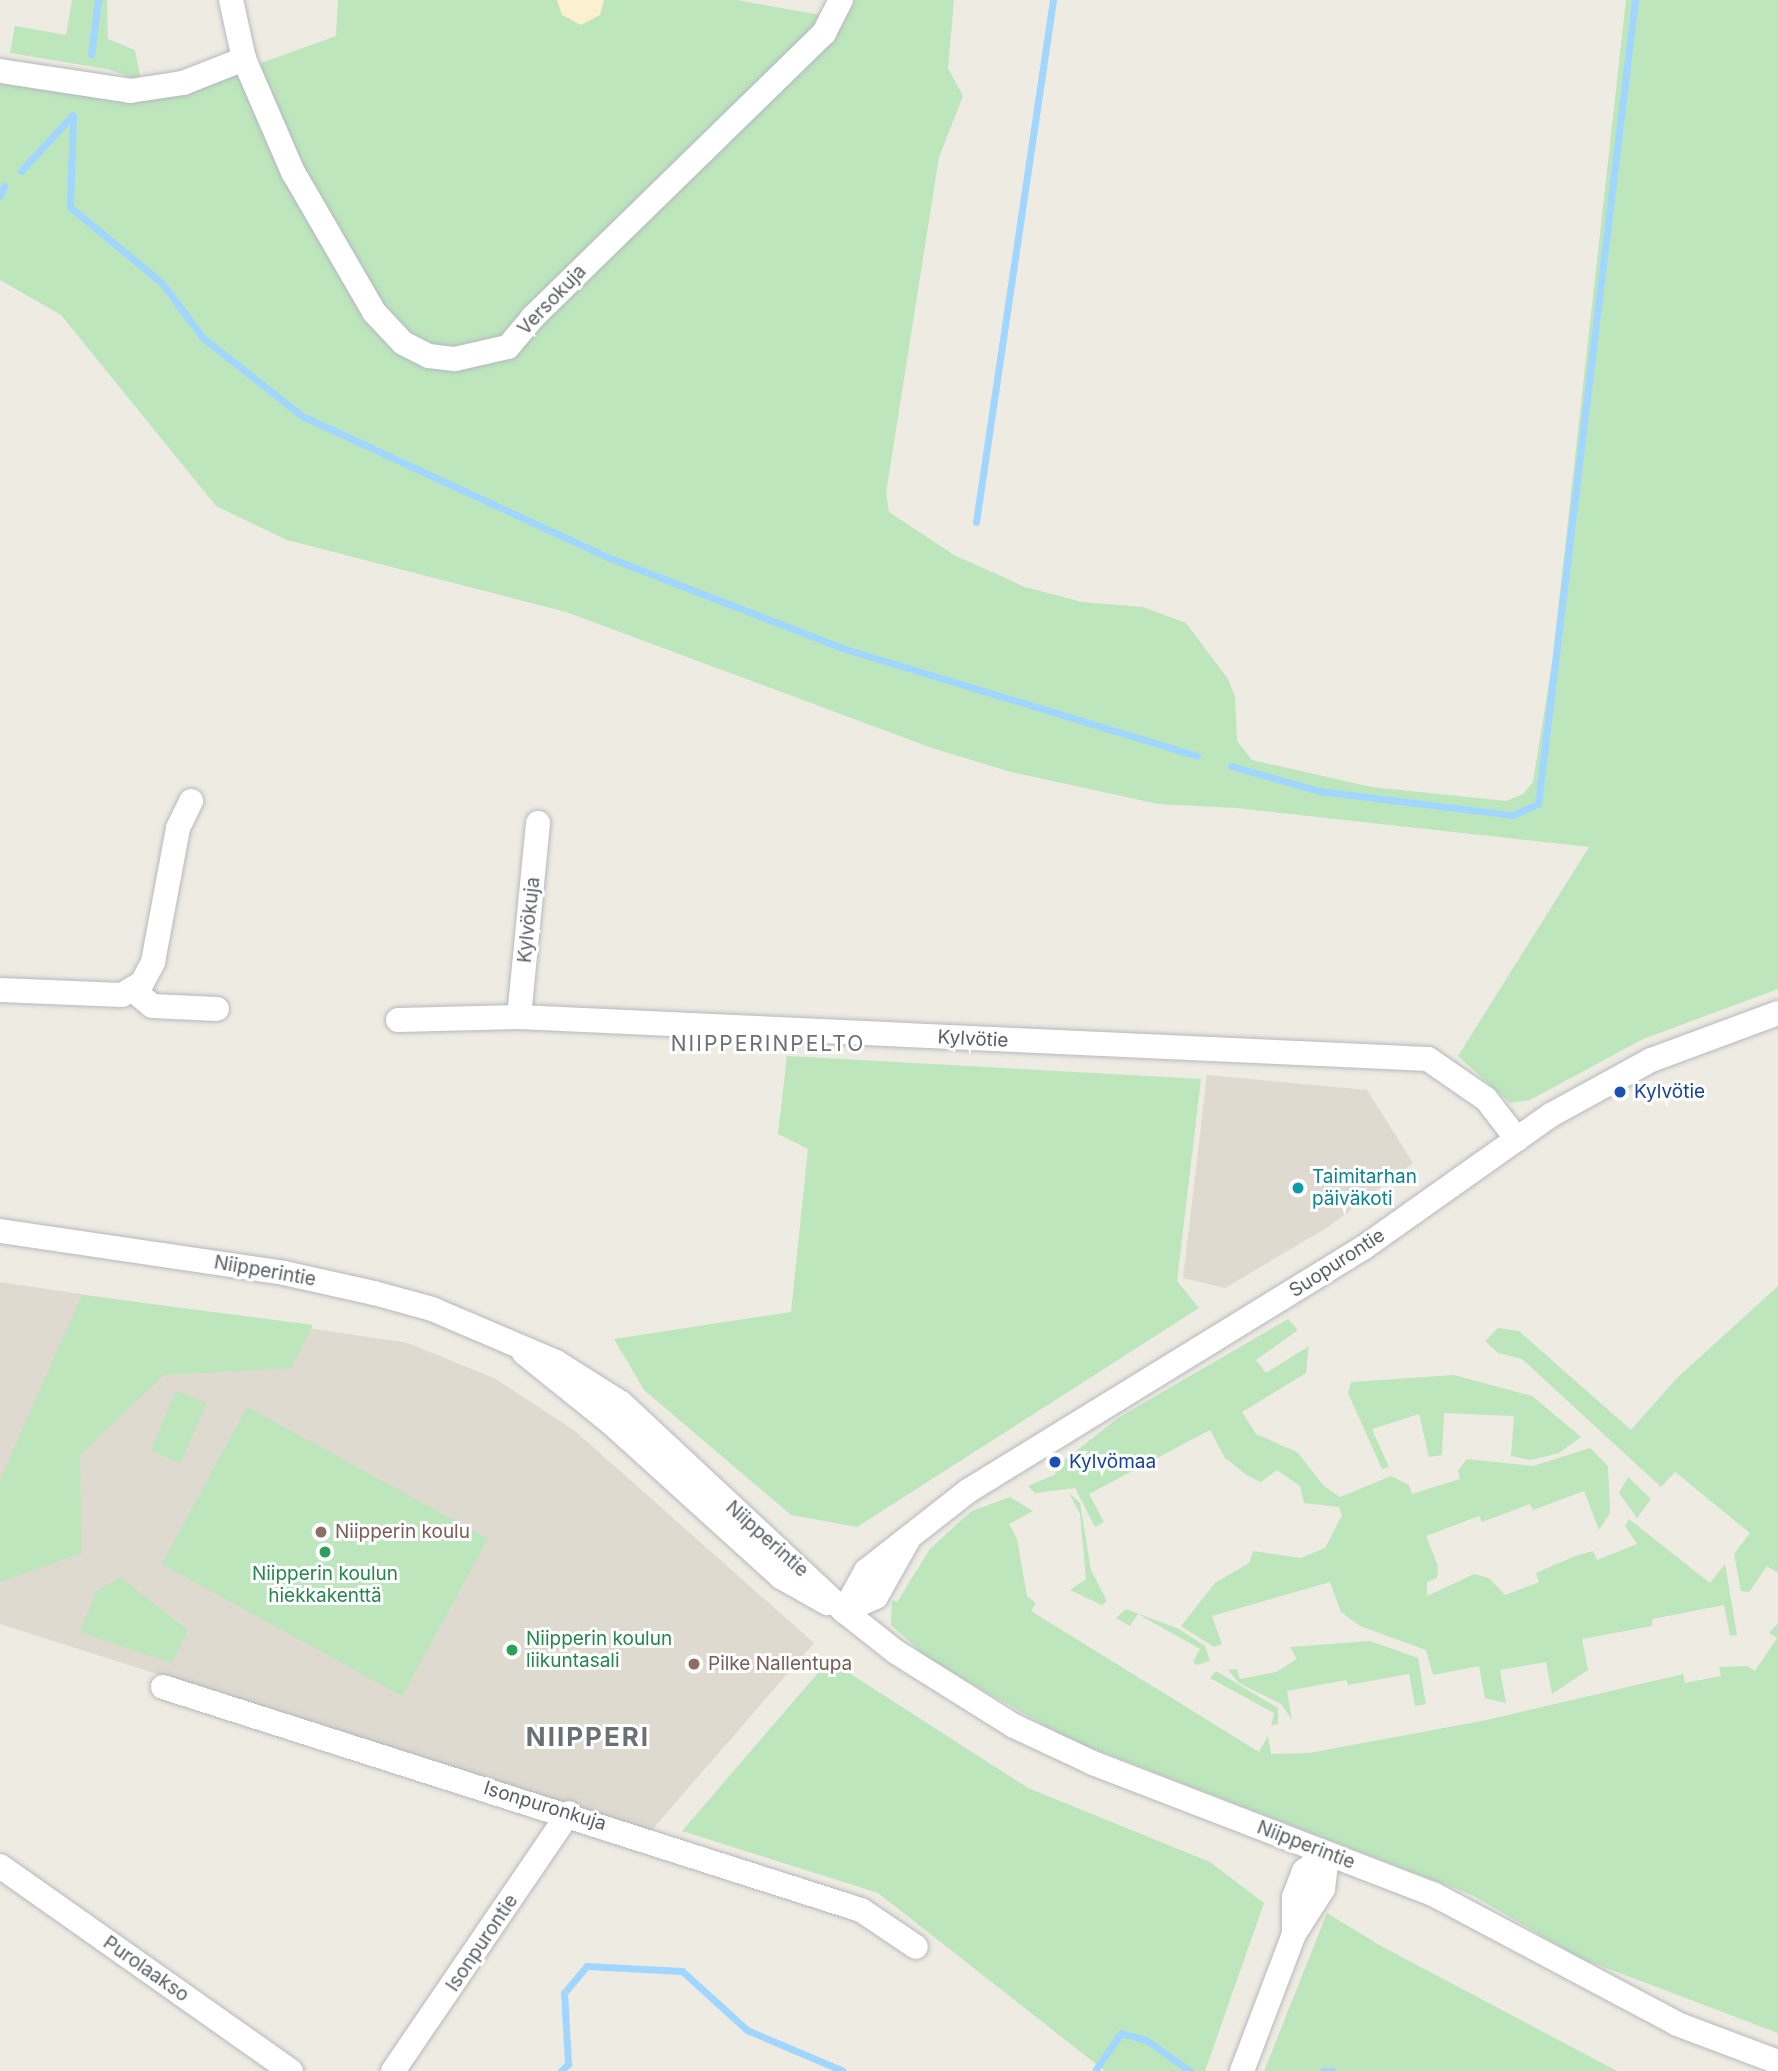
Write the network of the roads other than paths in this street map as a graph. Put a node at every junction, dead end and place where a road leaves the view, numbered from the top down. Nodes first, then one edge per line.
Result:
1 (231, 0) edge
2 (841, 0) edge
3 (244, 59) junction
4 (0, 71) edge
5 (191, 801) dead end
6 (538, 823) dead end
7 (132, 989) junction
8 (0, 990) edge
9 (217, 1009) dead end
10 (1778, 1013) edge
11 (519, 1017) junction
12 (397, 1020) dead end
13 (1517, 1139) junction
14 (0, 1231) edge
15 (844, 1611) junction
16 (163, 1687) dead end
17 (569, 1813) junction
18 (1327, 1854) junction
19 (0, 1866) edge
20 (916, 1947) dead end
21 (1778, 2062) edge
22 (291, 2071) edge
23 (393, 2071) edge
24 (1242, 2071) edge

1 - 3 street, Versokuja
2 - 3 street, Versokuja
3 - 4 street
5 - 7 street
6 - 11 street, Kylvökuja
7 - 8 street
7 - 9 street
10 - 13 street, Suopurontie
11 - 12 street, Kylvötie
11 - 13 street, Kylvötie
13 - 15 street, Suopurontie
14 - 15 street, Niipperintie
15 - 18 street, Niipperintie
16 - 17 street, Isonpuronkuja
17 - 20 street, Isonpuronkuja
17 - 23 street, Isonpurontie
18 - 21 street, Niipperintie
18 - 24 street
19 - 22 street, Purolaakso

